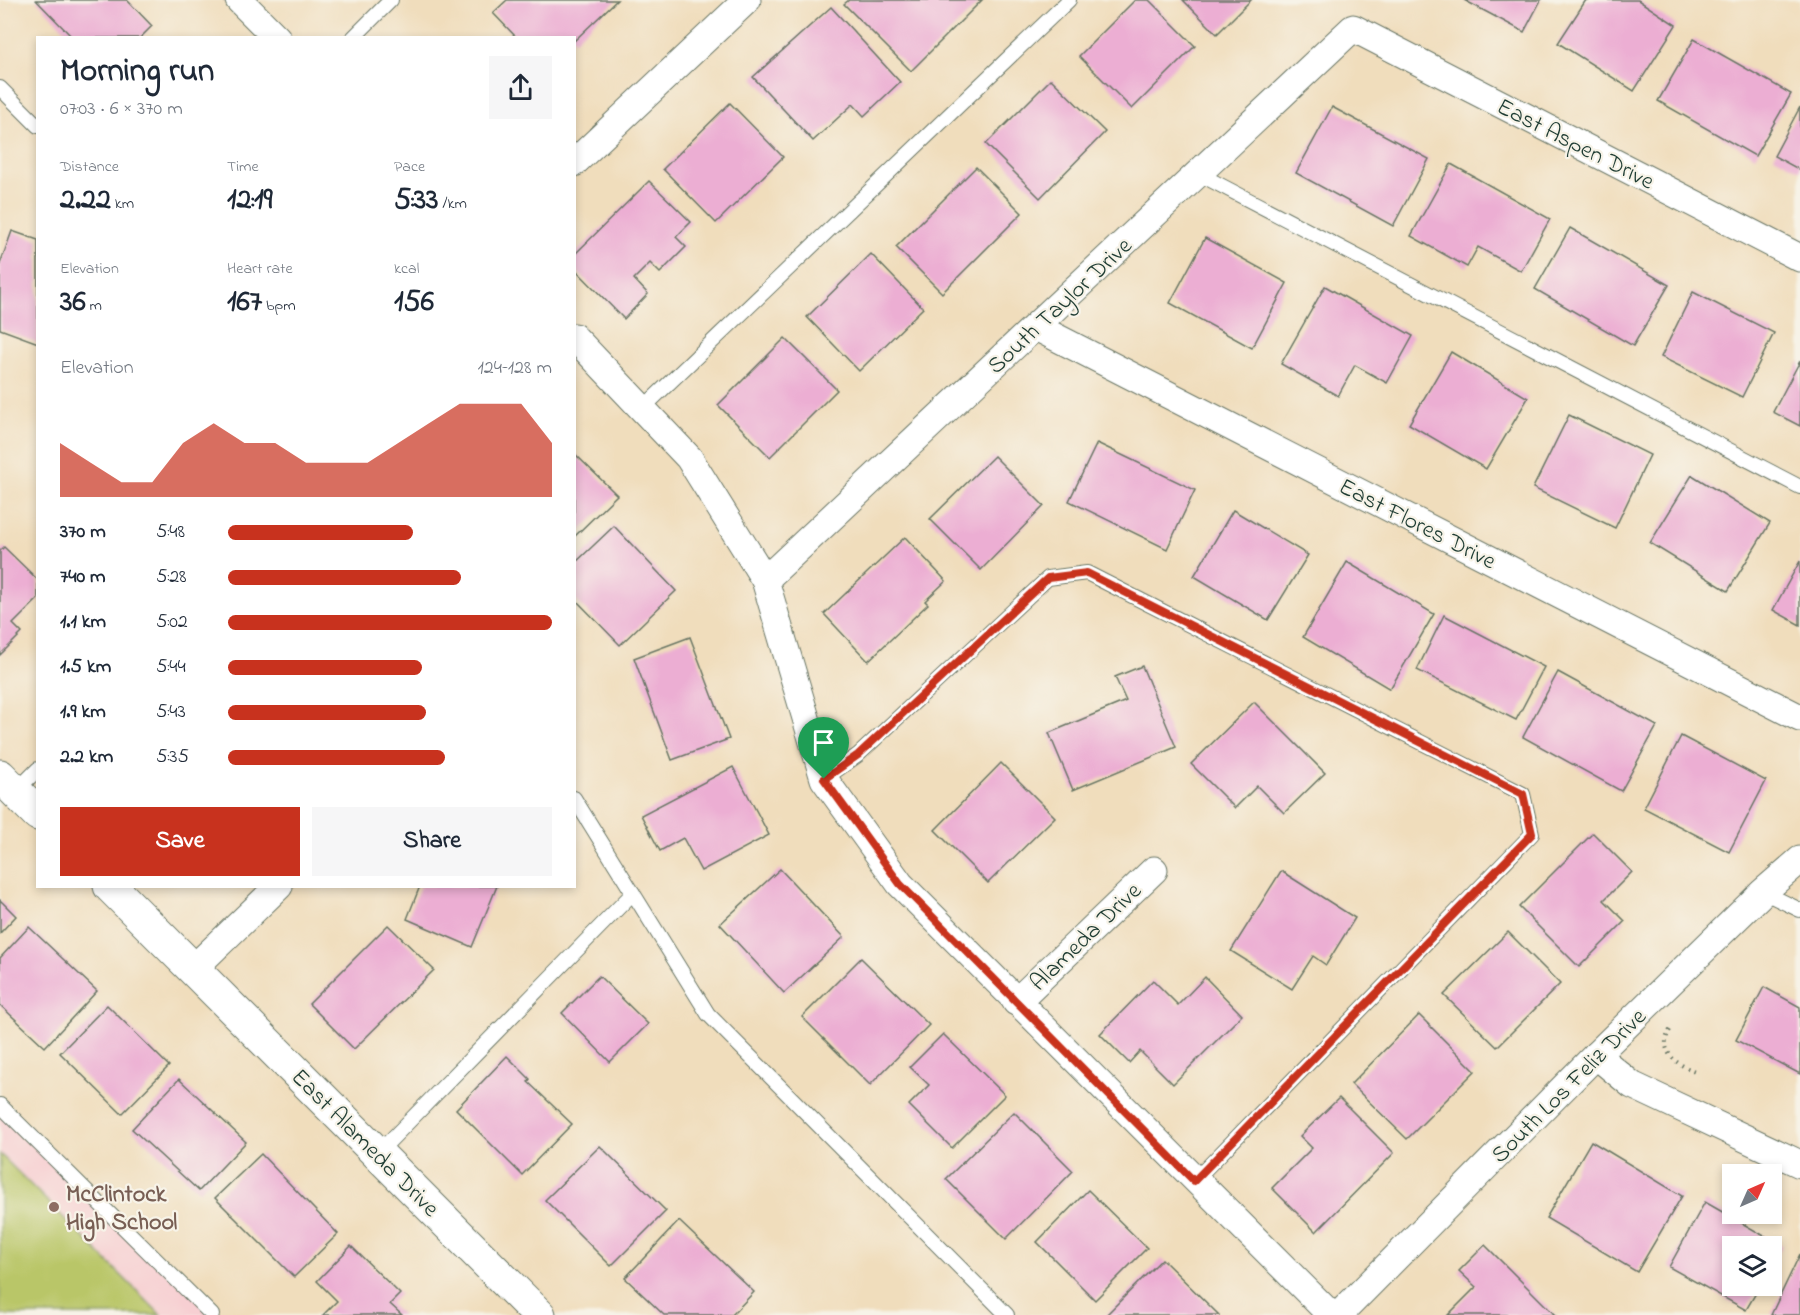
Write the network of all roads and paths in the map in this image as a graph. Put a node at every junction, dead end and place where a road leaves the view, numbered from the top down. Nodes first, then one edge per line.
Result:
1 (239, 0) edge
2 (391, 0) edge
3 (747, 0) edge
4 (1069, 0) edge
5 (1353, 28) joint
6 (275, 36) edge
7 (355, 36) edge
8 (0, 88) edge
9 (36, 124) edge
10 (576, 161) edge
11 (1199, 174) junction
12 (1800, 258) edge
13 (1036, 327) junction
14 (576, 339) edge
15 (642, 409) junction
16 (1800, 487) edge
17 (765, 580) junction
18 (1800, 718) edge
19 (824, 779) junction
20 (576, 801) edge
21 (1800, 860) edge
22 (1154, 870) dead end
23 (112, 888) edge
24 (277, 888) edge
25 (1763, 892) junction
26 (633, 893) junction
27 (1800, 910) edge
28 (193, 969) junction
29 (1016, 1002) junction
30 (1676, 1024) dead end
31 (1596, 1055) junction
32 (1695, 1071) dead end
33 (0, 1105) edge
34 (377, 1154) junction
35 (1800, 1164) edge
36 (1194, 1181) junction
37 (212, 1315) edge
38 (539, 1315) edge
39 (1007, 1315) edge
40 (1331, 1315) edge
41 (1339, 1315) edge

1 - 6 street
2 - 7 lane
3 - 10 street
4 - 15 lane
5 - 11 street, South Taylor Drive
5 - 12 street, East Aspen Drive
8 - 9 lane
11 - 13 street, South Taylor Drive
11 - 16 lane
13 - 17 street, South Taylor Drive
13 - 18 street, East Flores Drive
14 - 15 street
15 - 17 street
17 - 19 street
19 - 29 street
19 - 36 lane
20 - 26 lane
21 - 25 street, South Los Feliz Drive
22 - 29 street, Alameda Drive
23 - 28 street, East Alameda Drive
24 - 28 street
25 - 27 lane
25 - 31 street, South Los Feliz Drive
26 - 34 lane
26 - 39 lane
28 - 34 street, East Alameda Drive
29 - 36 street
30 - 32 path
31 - 35 street
31 - 41 street, South Los Feliz Drive
33 - 37 lane
34 - 38 street, East Alameda Drive
36 - 40 street

